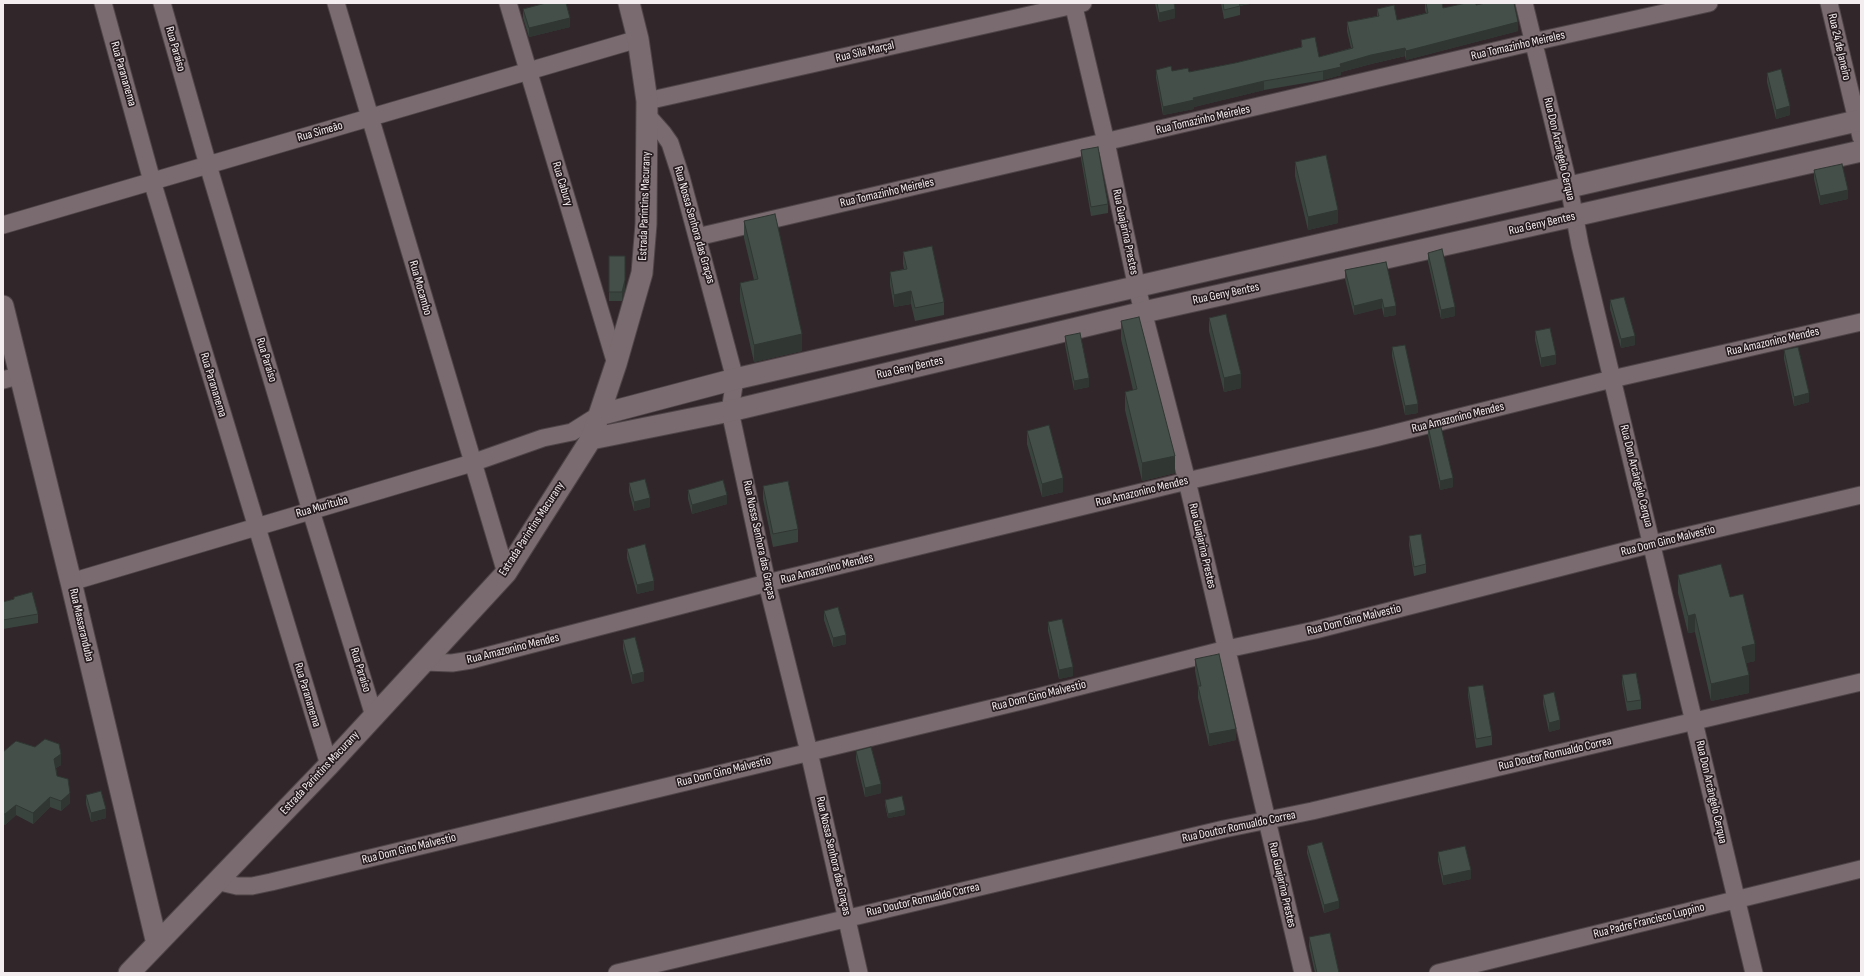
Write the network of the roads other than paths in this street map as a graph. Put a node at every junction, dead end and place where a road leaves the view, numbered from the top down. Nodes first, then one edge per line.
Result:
1 (103, 3) edge
2 (162, 3) edge
3 (336, 3) edge
4 (508, 3) edge
5 (629, 3) edge
6 (1524, 3) edge
7 (1709, 3) edge
8 (1829, 3) edge
9 (1077, 4) edge
10 (638, 39) junction
11 (1533, 42) junction
12 (528, 71) junction
13 (648, 109) junction
14 (370, 118) junction
15 (1860, 126) edge
16 (1106, 142) junction
17 (1861, 151) edge
18 (208, 165) junction
19 (152, 181) junction
20 (1569, 187) junction
21 (1574, 216) junction
22 (3, 225) edge
23 (697, 237) junction
24 (1137, 288) junction
25 (3, 306) edge
26 (1144, 312) junction
27 (1861, 322) edge
28 (616, 364) junction
29 (12, 378) edge
30 (735, 379) junction
31 (1612, 379) junction
32 (730, 411) junction
33 (599, 415) junction
34 (572, 432) junction
35 (591, 439) junction
36 (472, 463) junction
37 (1187, 481) junction
38 (1861, 495) edge
39 (310, 511) junction
40 (256, 526) junction
41 (1652, 544) junction
42 (506, 573) junction
43 (71, 582) junction
44 (767, 583) junction
45 (1227, 649) junction
46 (424, 662) junction
47 (1861, 682) edge
48 (374, 716) junction
49 (1694, 721) junction
50 (809, 752) junction
51 (329, 765) junction
52 (1267, 820) junction
53 (1861, 869) edge
54 (216, 881) junction
55 (1737, 899) junction
56 (847, 918) junction
57 (157, 944) junction
58 (129, 973) edge
59 (617, 973) edge
60 (859, 973) edge
61 (1303, 973) edge
62 (1438, 973) edge
63 (1754, 973) edge

1 - 19 street, Rua Parananema
2 - 18 street, Rua Paraíso
3 - 14 street, Rua Mocambo
4 - 12 street, Rua Cabury
5 - 10 street, Estrada Parintins Macurany
6 - 11 street, Rua Don Arcângelo Cerqua
7 - 11 street, Rua Tomazinho Meireles
8 - 15 street, Rua 24 de Janeiro
9 - 13 street, Rua Sila Marçal
9 - 16 street, Rua Guajarina Prestes
10 - 12 street, Rua Simeão
10 - 13 street, Estrada Parintins Macurany
11 - 16 street, Rua Tomazinho Meireles
11 - 20 street, Rua Don Arcângelo Cerqua
12 - 14 street, Rua Simeão
12 - 28 street, Rua Cabury
13 - 23 street, Rua Nossa Senhora das Graças
13 - 28 street, Estrada Parintins Macurany
14 - 18 street, Rua Simeão
14 - 36 street, Rua Mocambo
15 - 20 street
16 - 23 street, Rua Tomazinho Meireles
16 - 24 street, Rua Guajarina Prestes
17 - 21 street, Rua Geny Bentes
18 - 19 street, Rua Simeão
18 - 39 street, Rua Paraíso
19 - 22 street, Rua Simeão
19 - 40 street, Rua Parananema
20 - 21 street, Rua Don Arcângelo Cerqua
20 - 24 street
21 - 26 street, Rua Geny Bentes
21 - 31 street, Rua Don Arcângelo Cerqua
23 - 30 street, Rua Nossa Senhora das Graças
24 - 26 street, Rua Guajarina Prestes
24 - 30 street
25 - 29 street, Rua Massaranduba
26 - 32 street, Rua Geny Bentes
26 - 37 street, Rua Guajarina Prestes
27 - 31 street, Rua Amazonino Mendes
28 - 33 street, Estrada Parintins Macurany
29 - 43 street, Rua Massaranduba
30 - 32 street, Rua Nossa Senhora das Graças
30 - 33 street
31 - 37 street, Rua Amazonino Mendes
31 - 41 street, Rua Don Arcângelo Cerqua
32 - 35 street, Rua Geny Bentes
32 - 44 street, Rua Nossa Senhora das Graças
33 - 34 street, Rua Murituba
33 - 35 street, Estrada Parintins Macurany
34 - 35 street
34 - 36 street, Rua Murituba
35 - 42 street, Estrada Parintins Macurany
36 - 39 street, Rua Murituba
36 - 42 street, Rua Mocambo
37 - 44 street, Rua Amazonino Mendes
37 - 45 street, Rua Guajarina Prestes
38 - 41 street, Rua Dom Gino Malvestio
39 - 40 street, Rua Murituba
39 - 48 street, Rua Paraíso
40 - 43 street, Rua Murituba
40 - 51 street, Rua Parananema
41 - 45 street, Rua Dom Gino Malvestio
41 - 49 street, Rua Don Arcângelo Cerqua
42 - 46 street, Estrada Parintins Macurany
43 - 57 street, Rua Massaranduba
44 - 46 street, Rua Amazonino Mendes
44 - 50 street, Rua Nossa Senhora das Graças
45 - 50 street, Rua Dom Gino Malvestio
45 - 52 street, Rua Guajarina Prestes
46 - 48 street, Estrada Parintins Macurany
47 - 49 street, Rua Doutor Romualdo Correa
48 - 51 street, Estrada Parintins Macurany
49 - 52 street, Rua Doutor Romualdo Correa
49 - 55 street, Rua Don Arcângelo Cerqua
50 - 54 street, Rua Dom Gino Malvestio
50 - 56 street, Rua Nossa Senhora das Graças
51 - 54 street, Estrada Parintins Macurany
52 - 56 street, Rua Doutor Romualdo Correa
52 - 61 street, Rua Guajarina Prestes
53 - 55 street, Rua Padre Francisco Luppino
54 - 57 street, Estrada Parintins Macurany
55 - 62 street, Rua Padre Francisco Luppino
55 - 63 street, Rua Don Arcângelo Cerqua
56 - 59 street, Rua Doutor Romualdo Correa
56 - 60 street, Rua Nossa Senhora das Graças
57 - 58 street, Estrada Parintins Macurany

